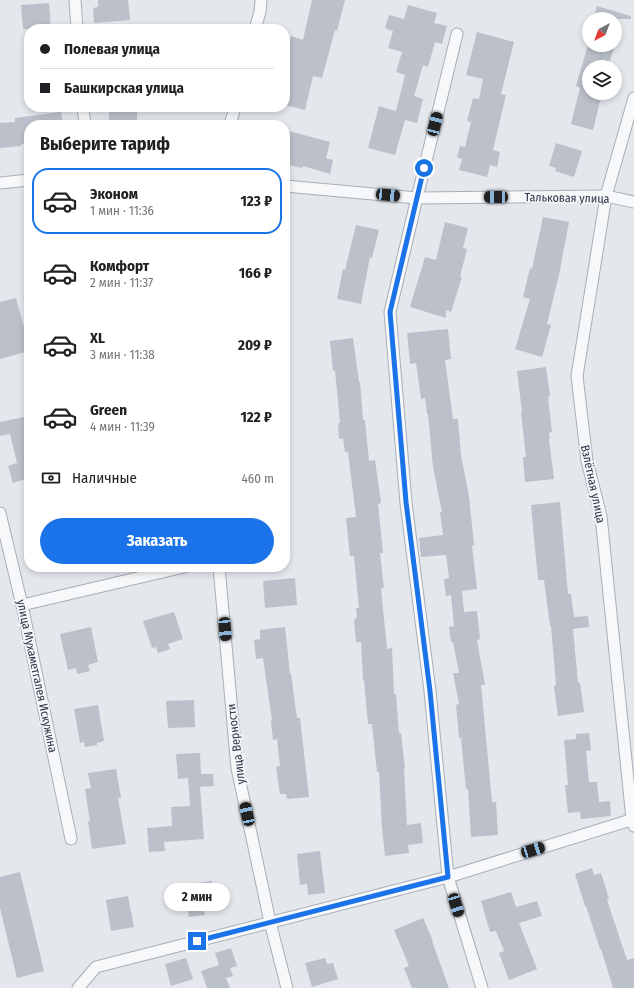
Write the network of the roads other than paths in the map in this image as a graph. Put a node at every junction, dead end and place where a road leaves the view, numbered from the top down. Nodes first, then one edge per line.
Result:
1 (75, 0) edge
2 (261, 0) edge
3 (77, 24) edge
4 (256, 24) edge
5 (457, 34) dead end
6 (634, 98) edge
7 (24, 181) edge
8 (0, 183) edge
9 (290, 186) edge
10 (606, 196) junction
11 (417, 198) junction
12 (634, 202) edge
13 (0, 513) edge
14 (163, 572) edge
15 (219, 572) edge
16 (22, 605) junction
17 (633, 821) edge
18 (71, 839) dead end
19 (448, 877) junction
20 (270, 922) junction
21 (78, 988) edge
22 (287, 988) edge
23 (482, 988) edge

1 - 3 street
2 - 4 street
5 - 11 street
6 - 10 street, Взлётная улица
7 - 8 street
9 - 11 street, Тальковая улица
10 - 11 street, Тальковая улица
10 - 12 street, Тальковая улица
10 - 17 street, Взлётная улица
11 - 19 street
13 - 16 street, улица Мухаметгалея Искужина
14 - 16 street
15 - 20 street, улица Верности
16 - 18 street, улица Мухаметгалея Искужина
17 - 19 street
19 - 20 street
19 - 23 street
20 - 21 street
20 - 22 street, улица Верности

